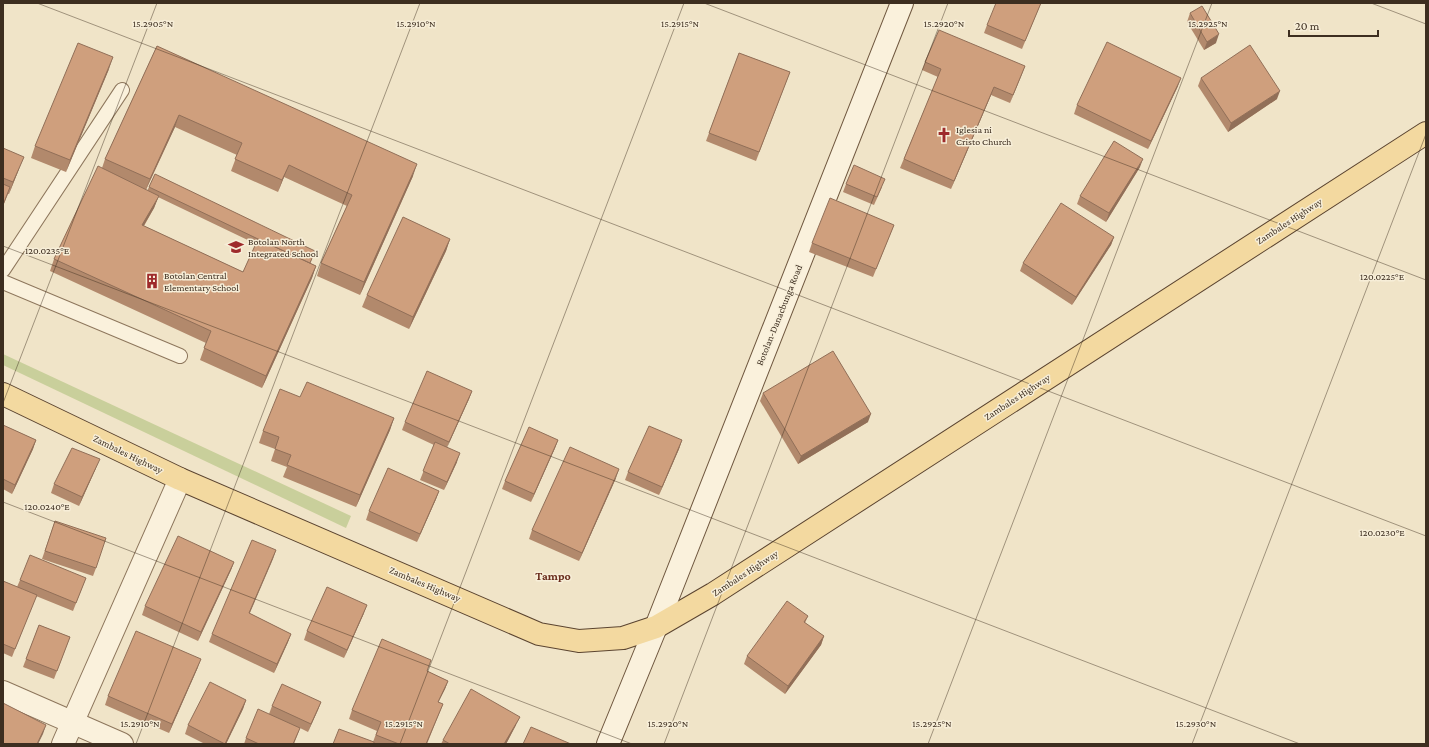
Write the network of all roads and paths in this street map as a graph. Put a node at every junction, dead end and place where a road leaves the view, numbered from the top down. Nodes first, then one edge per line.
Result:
1 (902, 3) edge
2 (122, 90) dead end
3 (1426, 133) edge
4 (3, 270) edge
5 (3, 282) edge
6 (180, 356) dead end
7 (3, 394) edge
8 (180, 478) junction
9 (656, 627) junction
10 (3, 692) edge
11 (72, 723) junction
12 (63, 744) edge
13 (122, 744) edge
14 (608, 744) edge

1 - 9 street, Botolan-Danacbunga Road
2 - 4 lane
3 - 9 main road, Zambales Highway
5 - 6 lane
7 - 8 main road, Zambales Highway
8 - 9 main road, Zambales Highway
8 - 11 street
9 - 14 street, Botolan-Danacbunga Road
10 - 11 street
11 - 12 street
11 - 13 street

